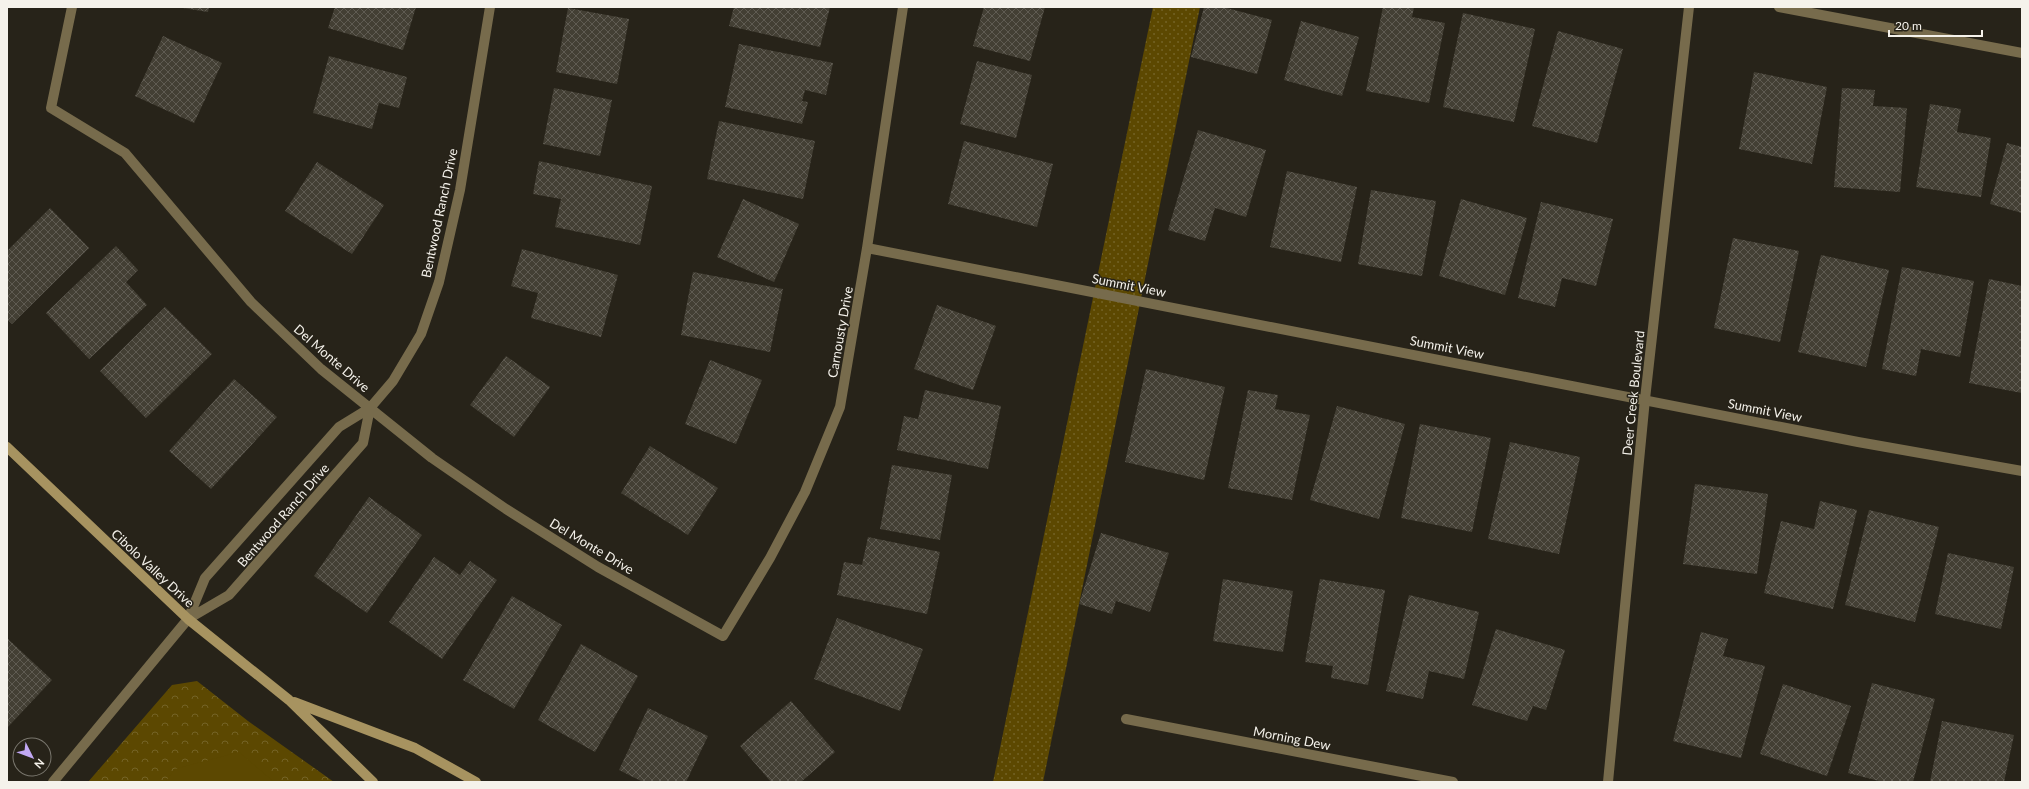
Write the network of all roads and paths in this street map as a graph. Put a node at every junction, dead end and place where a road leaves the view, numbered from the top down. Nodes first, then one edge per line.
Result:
1 (72, 7) edge
2 (490, 7) edge
3 (903, 7) edge
4 (1689, 7) edge
5 (1779, 7) edge
6 (2022, 53) edge
7 (867, 248) junction
8 (1646, 399) junction
9 (370, 408) junction
10 (7, 447) edge
11 (2022, 471) edge
12 (188, 619) junction
13 (723, 636) joint
14 (288, 700) junction
15 (1126, 719) dead end
16 (53, 782) edge
17 (373, 782) edge
18 (476, 782) edge
19 (1453, 782) edge
20 (1608, 782) edge

1 - 9 street, Del Monte Drive
2 - 9 street, Bentwood Ranch Drive
3 - 7 street, Carnousty Drive
4 - 8 street, Deer Creek Boulevard
5 - 6 street
7 - 8 street, Summit View
7 - 13 street, Carnousty Drive
8 - 11 street, Summit View
8 - 20 street, Deer Creek Boulevard
9 - 12 street, Bentwood Ranch Drive
9 - 12 street, Bentwood Ranch Drive
9 - 13 street, Del Monte Drive
10 - 12 main road, Cibolo Valley Drive
12 - 14 main road, Cibolo Valley Drive
12 - 16 street, Bentwood Ranch Drive
14 - 17 main road, Cibolo Valley Drive
14 - 18 main road, Cibolo Valley Drive
15 - 19 street, Morning Dew

